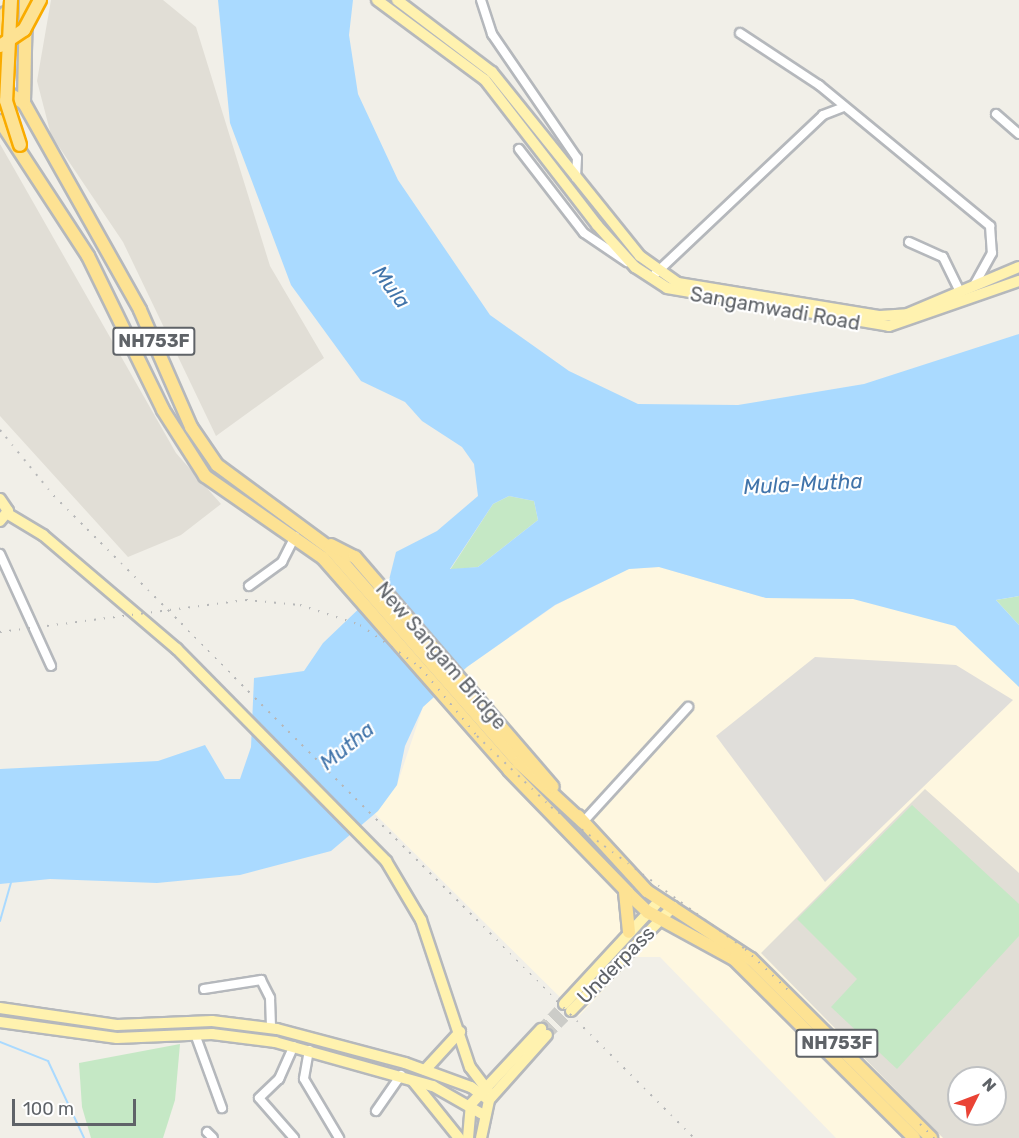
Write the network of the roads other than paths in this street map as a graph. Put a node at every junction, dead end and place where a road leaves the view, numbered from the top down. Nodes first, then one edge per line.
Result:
1 (6, 0) edge
2 (11, 0) edge
3 (26, 0) edge
4 (38, 0) edge
5 (377, 0) edge
6 (397, 0) edge
7 (481, 0) edge
8 (26, 13) junction
9 (740, 33) dead end
10 (2, 34) edge
11 (0, 46) edge
12 (0, 75) edge
13 (25, 85) junction
14 (0, 88) edge
15 (24, 103) junction
16 (844, 107) junction
17 (996, 114) dead end
18 (0, 120) edge
19 (1019, 134) edge
20 (20, 145) junction
21 (519, 149) dead end
22 (577, 180) junction
23 (909, 242) dead end
24 (637, 261) junction
25 (1019, 267) edge
26 (654, 275) junction
27 (1019, 281) edge
28 (974, 286) junction
29 (960, 292) junction
30 (0, 499) edge
31 (4, 517) edge
32 (295, 536) junction
33 (0, 554) edge
34 (346, 565) junction
35 (249, 586) dead end
36 (51, 666) dead end
37 (688, 707) dead end
38 (519, 762) junction
39 (534, 785) junction
40 (583, 822) junction
41 (624, 889) junction
42 (660, 900) junction
43 (673, 907) junction
44 (648, 912) junction
45 (662, 918) junction
46 (629, 932) junction
47 (204, 989) dead end
48 (0, 1008) edge
49 (0, 1022) edge
50 (84, 1022) junction
51 (271, 1028) junction
52 (460, 1032) junction
53 (195, 1034) junction
54 (85, 1035) junction
55 (294, 1046) junction
56 (309, 1050) junction
57 (467, 1054) junction
58 (425, 1070) junction
59 (406, 1077) junction
60 (494, 1077) junction
61 (478, 1089) junction
62 (494, 1095) junction
63 (471, 1104) junction
64 (222, 1108) dead end
65 (376, 1111) dead end
66 (482, 1114) junction
67 (294, 1138) edge
68 (339, 1138) edge
69 (459, 1138) edge
70 (468, 1138) edge
71 (481, 1138) edge
72 (914, 1138) edge
73 (930, 1138) edge

1 - 10 highway
2 - 20 highway, bridge
3 - 8 highway
4 - 8 highway
4 - 11 highway, bridge
5 - 24 main road, Sangamwadi Road
6 - 22 main road
7 - 22 street
8 - 13 highway
9 - 16 street
10 - 12 highway
12 - 13 highway
13 - 15 highway
14 - 15 highway
15 - 34 highway, NH753F
16 - 26 street
16 - 28 street
17 - 19 street
18 - 20 highway
20 - 32 highway, NH753F
21 - 24 street
22 - 24 main road
23 - 29 street
24 - 26 main road, Sangamwadi Road
25 - 28 main road, Sangamwadi Road
26 - 27 main road, Sangamwadi Road
26 - 29 main road, Sangamwadi Road
28 - 29 main road, Sangamwadi Road
30 - 31 main road
31 - 52 main road
32 - 34 highway, NH753F
32 - 35 street
33 - 36 street
34 - 38 highway, New Sangam Bridge / NH753F
34 - 38 highway, New Sangam Bridge / NH753F
37 - 40 street
38 - 39 highway, NH753F
38 - 40 highway, NH753F
39 - 40 highway, NH753F
39 - 41 highway, NH753F
40 - 42 highway, NH753F
41 - 44 highway, NH753F
41 - 46 highway
42 - 43 highway, NH753F
42 - 44 main road, Underpass
43 - 45 main road, Underpass
43 - 73 highway, NH753F
44 - 45 highway, NH753F
44 - 46 main road, Underpass
45 - 46 main road, Underpass
45 - 72 highway, NH753F
47 - 51 street
48 - 50 main road
49 - 54 main road
50 - 51 main road
50 - 54 main road
51 - 58 main road
52 - 57 main road
52 - 58 main road
53 - 54 main road
53 - 55 main road
53 - 64 street
55 - 56 main road
55 - 67 street
56 - 59 main road
56 - 68 street
57 - 60 main road
57 - 61 main road
58 - 61 main road
59 - 63 main road
59 - 65 street
59 - 69 main road
60 - 61 main road
60 - 62 main road
61 - 62 main road
61 - 63 main road
62 - 66 main road
63 - 66 main road
63 - 70 main road
66 - 71 main road

